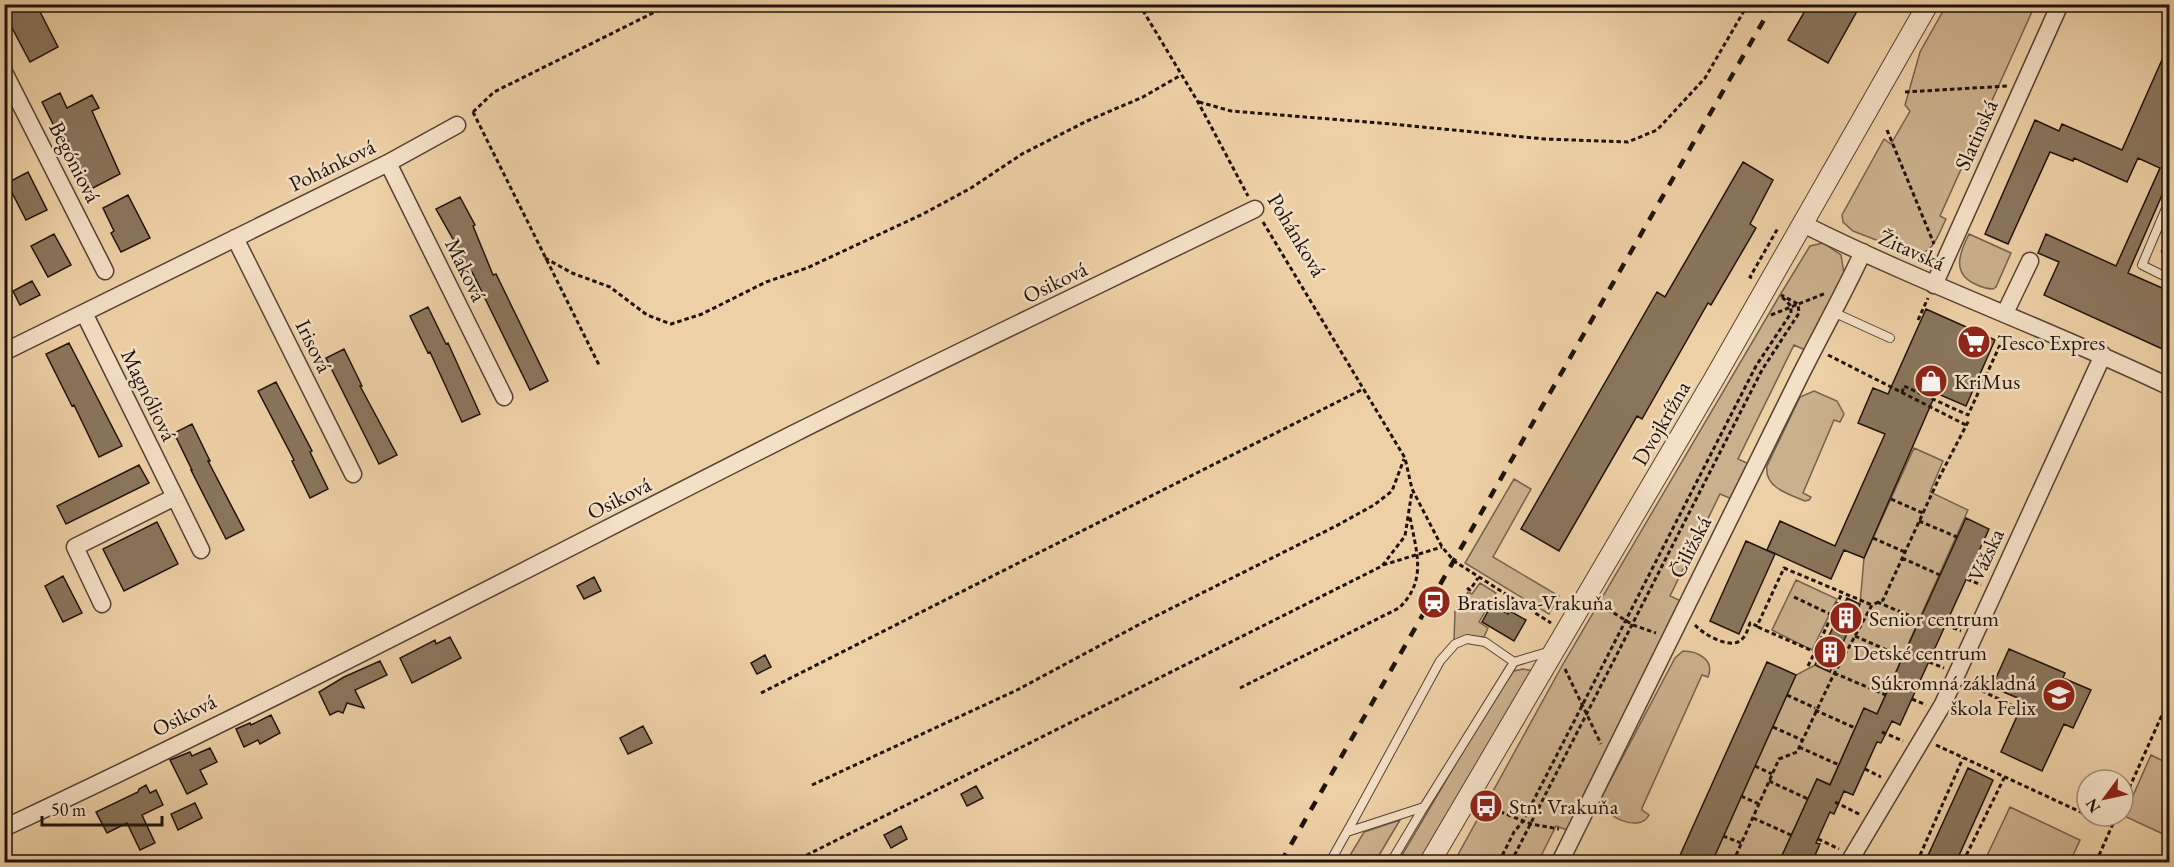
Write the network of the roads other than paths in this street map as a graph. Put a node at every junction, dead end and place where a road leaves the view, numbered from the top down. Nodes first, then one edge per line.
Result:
1 (1928, 4) edge
2 (2060, 4) edge
3 (4, 72) edge
4 (457, 125) road end
5 (388, 162) junction
6 (2169, 203) edge
7 (1255, 209) road end
8 (1803, 224) junction
9 (236, 238) junction
10 (1863, 252) junction
11 (2030, 261) dead end
12 (105, 271) dead end
13 (2169, 279) edge
14 (1932, 291) junction
15 (1833, 312) junction
16 (84, 313) junction
17 (2005, 313) junction
18 (1890, 338) dead end
19 (4, 352) edge
20 (2103, 355) junction
21 (2169, 387) edge
22 (504, 397) dead end
23 (353, 474) dead end
24 (174, 497) junction
25 (201, 550) dead end
26 (102, 604) dead end
27 (1560, 657) junction
28 (1514, 662) junction
29 (1424, 807) junction
30 (4, 828) edge
31 (1347, 832) junction
32 (1846, 857) edge
33 (1329, 862) edge
34 (1391, 862) edge
35 (1430, 862) edge
36 (1560, 862) edge

1 - 8 street, Dvojkrížna
2 - 14 street, Slatinská
3 - 12 street, Begóniová
4 - 5 street, Pohánková
5 - 9 street, Pohánková
5 - 22 street, Maková
6 - 13 lane
7 - 30 street, Osiková
8 - 10 street, Žitavská
8 - 27 street, Dvojkrížna
9 - 16 street, Pohánková
9 - 23 street, Irisová
10 - 14 street, Žitavská
10 - 15 street, Čiližská
11 - 17 street
14 - 17 street, Žitavská
15 - 18 lane
15 - 36 street, Čiližská
16 - 19 street, Pohánková
16 - 24 street, Magnóliová
17 - 20 street, Žitavská
20 - 21 street, Žitavská
20 - 32 street, Vážska
24 - 25 street, Magnóliová
24 - 26 street
27 - 28 lane
27 - 35 street, Dvojkrížna
28 - 29 lane
28 - 31 lane
29 - 31 lane
29 - 34 lane
31 - 33 lane

